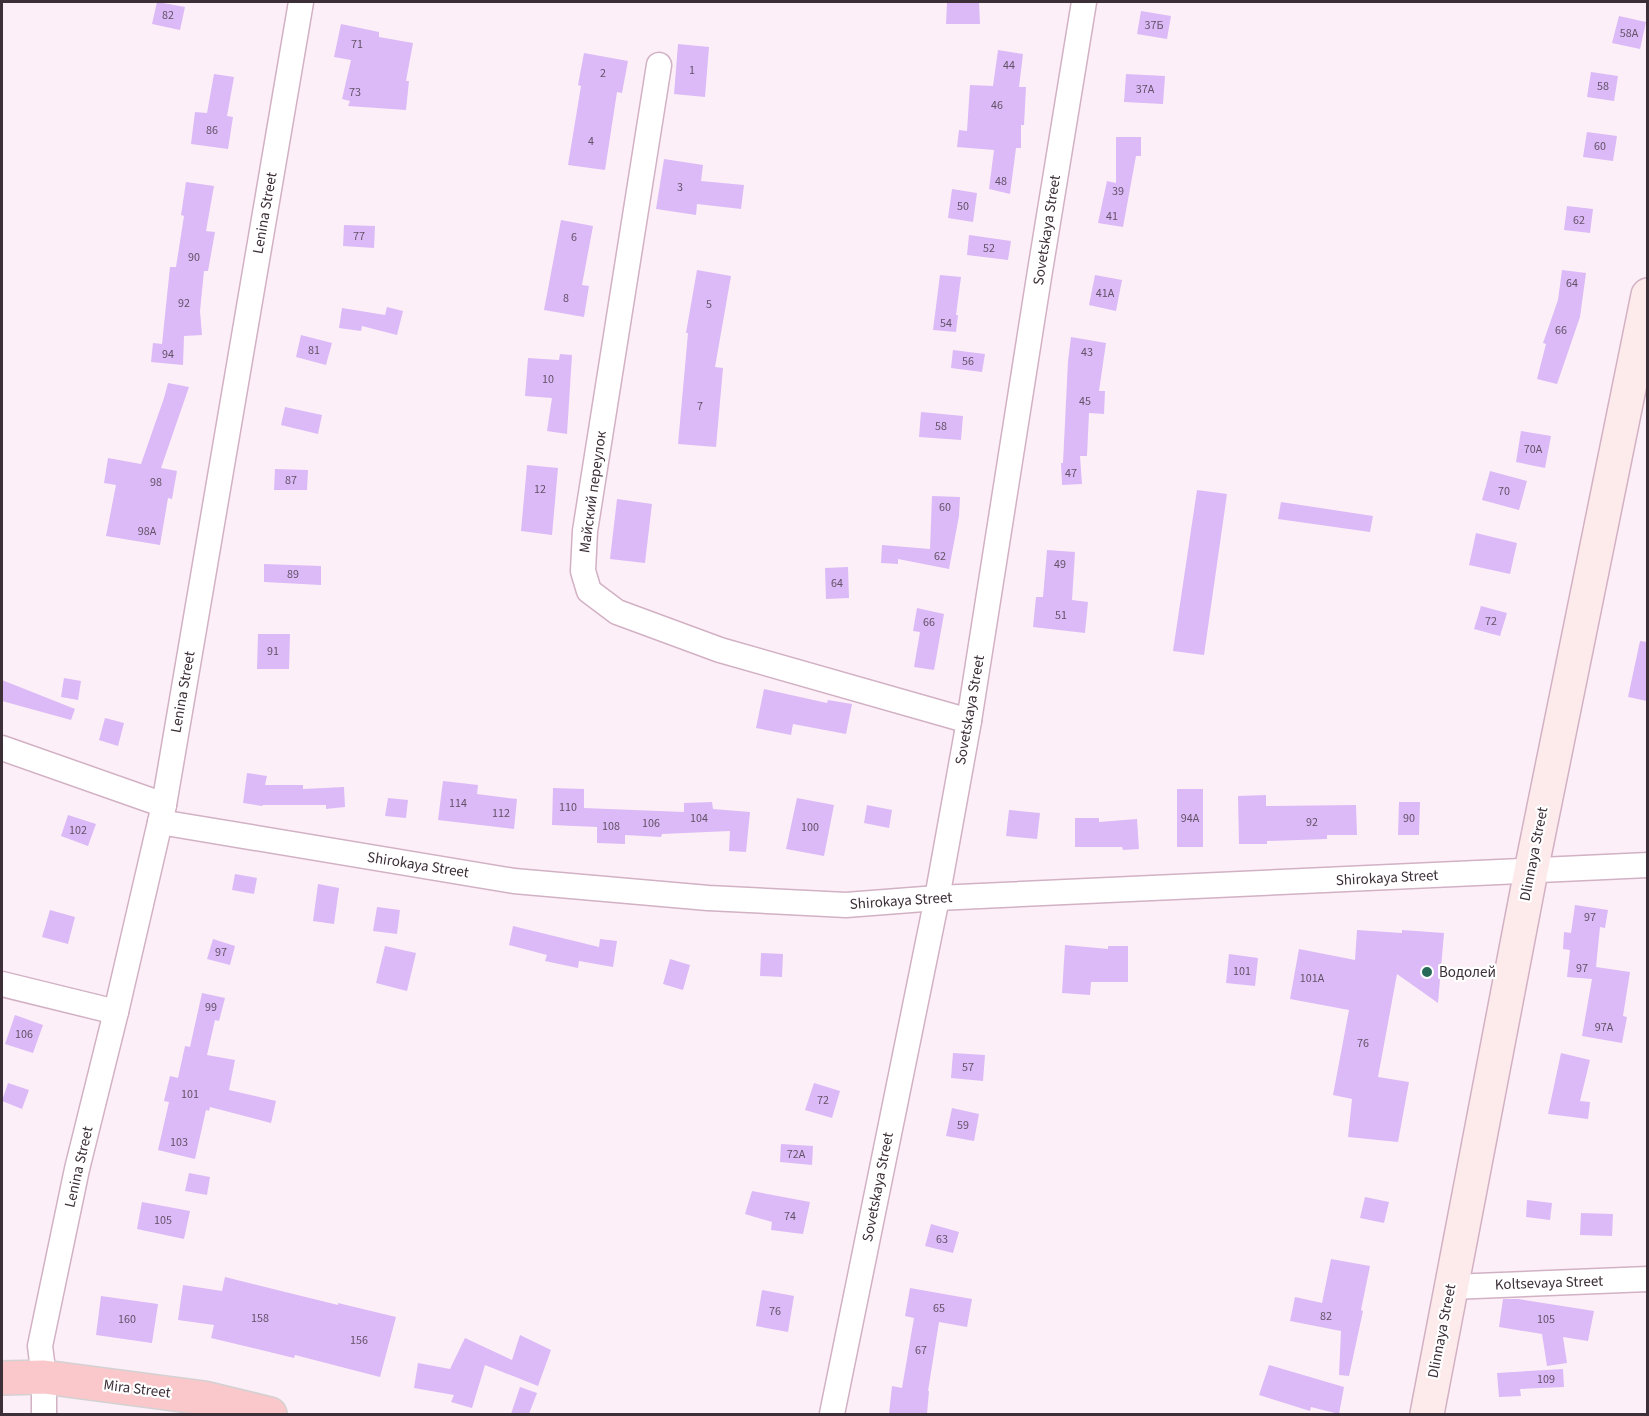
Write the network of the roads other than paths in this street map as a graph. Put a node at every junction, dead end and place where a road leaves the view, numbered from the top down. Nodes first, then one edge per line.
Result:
1 (301, 2) edge
2 (1084, 2) edge
3 (659, 65) dead end
4 (1647, 295) edge
5 (969, 721) junction
6 (2, 748) edge
7 (162, 813) junction
8 (1647, 865) edge
9 (1531, 871) junction
10 (937, 898) junction
11 (2, 984) edge
12 (116, 1012) junction
13 (1647, 1280) edge
14 (1451, 1287) junction
15 (44, 1377) junction
16 (2, 1378) edge
17 (44, 1414) edge
18 (270, 1414) edge
19 (832, 1414) edge
20 (1427, 1414) edge

1 - 7 street, Lenina Street
2 - 5 street, Sovetskaya Street
3 - 5 street, Майский переулок
4 - 9 main road, Dlinnaya Street
5 - 10 street, Sovetskaya Street
6 - 7 street, Shirokaya Street
7 - 10 street, Shirokaya Street
7 - 12 street, Lenina Street
8 - 9 street, Shirokaya Street
9 - 10 street, Shirokaya Street
9 - 14 main road, Dlinnaya Street
10 - 19 street, Sovetskaya Street
11 - 12 street
12 - 15 street, Lenina Street
13 - 14 street, Koltsevaya Street
14 - 20 main road, Dlinnaya Street
15 - 16 highway, Mira Street
15 - 17 street, Lenina Street
15 - 18 highway, Mira Street

